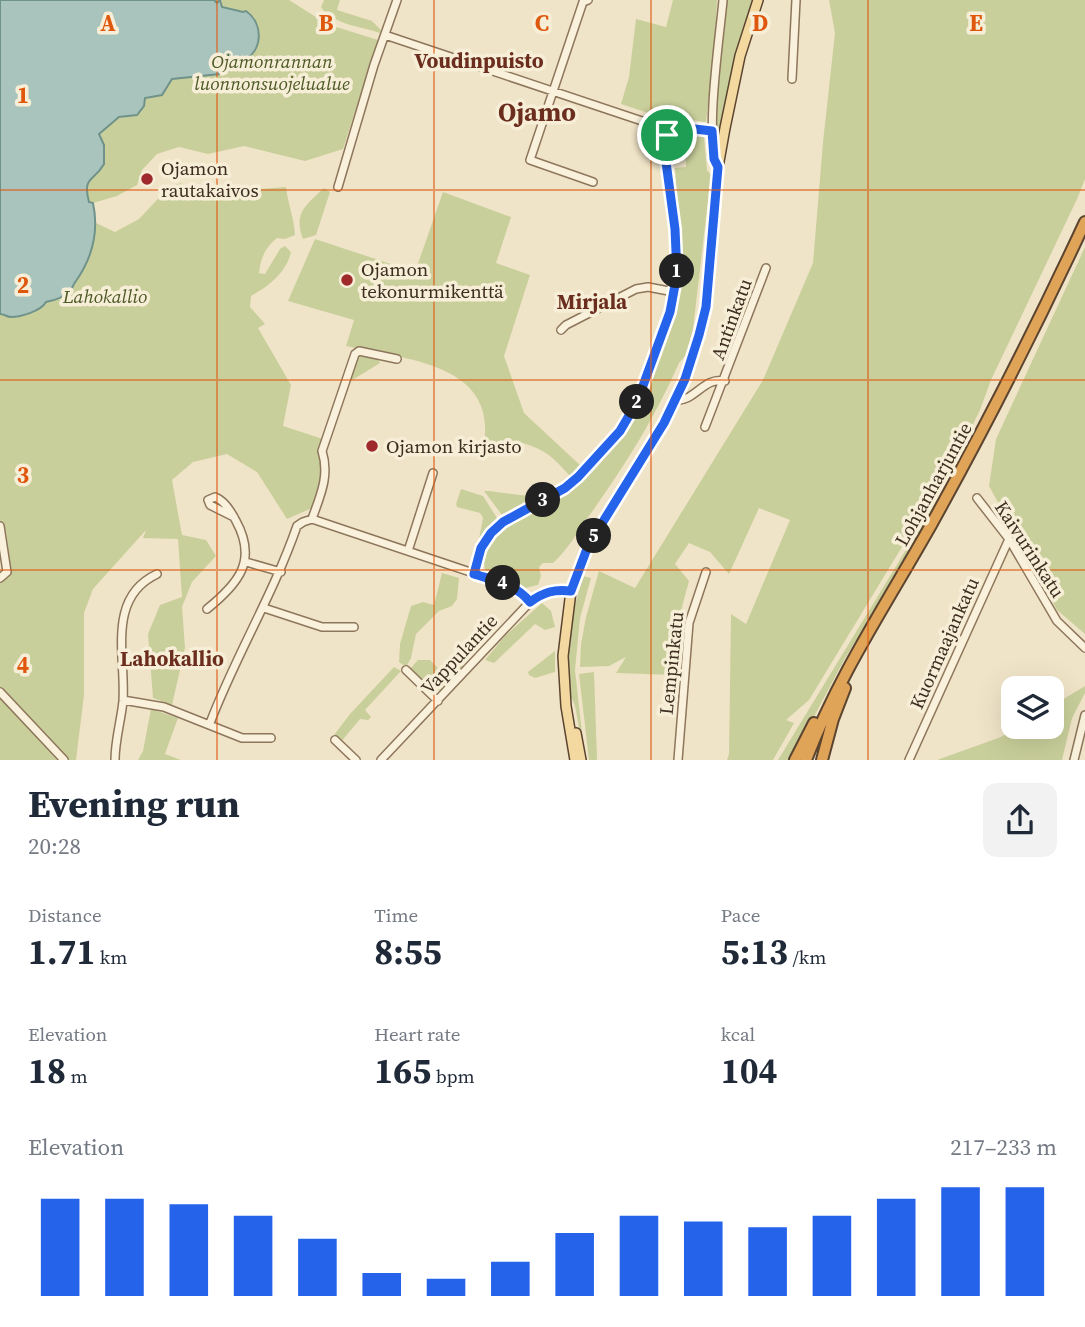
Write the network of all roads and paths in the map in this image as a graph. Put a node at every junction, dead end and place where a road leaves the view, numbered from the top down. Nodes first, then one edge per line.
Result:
1 (397, 0) edge
2 (588, 0) edge
3 (723, 0) edge
4 (758, 0) edge
5 (796, 0) edge
6 (385, 35) junction
7 (792, 79) dead end
8 (552, 90) junction
9 (669, 126) junction
10 (712, 131) junction
11 (718, 167) junction
12 (593, 182) dead end
13 (338, 187) dead end
14 (1085, 222) edge
15 (766, 268) dead end
16 (674, 292) junction
17 (561, 330) dead end
18 (397, 359) dead end
19 (725, 381) junction
20 (675, 400) junction
21 (705, 427) dead end
22 (433, 473) dead end
23 (978, 498) dead end
24 (234, 517) dead end
25 (312, 519) junction
26 (0, 526) edge
27 (1009, 539) junction
28 (408, 551) junction
29 (246, 562) junction
30 (281, 572) junction
31 (706, 572) dead end
32 (474, 574) junction
33 (157, 575) dead end
34 (0, 578) edge
35 (571, 591) junction
36 (887, 600) junction
37 (530, 602) junction
38 (264, 608) junction
39 (207, 610) dead end
40 (354, 627) dead end
41 (867, 633) junction
42 (1085, 648) edge
43 (406, 670) dead end
44 (0, 692) edge
45 (568, 698) junction
46 (123, 700) junction
47 (438, 701) junction
48 (1085, 715) edge
49 (209, 723) junction
50 (271, 738) dead end
51 (335, 740) dead end
52 (64, 760) edge
53 (115, 760) edge
54 (356, 760) edge
55 (381, 760) edge
56 (575, 760) edge
57 (581, 760) edge
58 (678, 760) edge
59 (795, 760) edge
60 (806, 760) edge
61 (822, 760) edge
62 (909, 760) edge
63 (1074, 760) edge

1 - 6 street
2 - 8 street
3 - 10 street
4 - 11 main road
5 - 7 street
6 - 8 street
6 - 13 street
8 - 9 street
8 - 12 street
9 - 10 street
9 - 16 street
10 - 11 street
11 - 20 main road
14 - 36 highway, Lohjanharjuntie
15 - 19 street, Antinkatu
16 - 17 street
16 - 32 street
18 - 25 street
19 - 20 street, Antinkatu
19 - 21 street, Antinkatu
20 - 35 main road
22 - 28 street
23 - 27 street, Kaivurinkatu
24 - 29 street
25 - 28 street
25 - 30 street
26 - 34 street
27 - 42 street, Kaivurinkatu
27 - 62 street, Kuormaajankatu
28 - 32 street
29 - 30 street
29 - 39 street
30 - 38 street
31 - 58 street, Lempinkatu
32 - 37 street
33 - 46 street
35 - 37 street, Vappulantie
35 - 45 main road
36 - 41 highway, Lohjanharjuntie
36 - 61 highway
37 - 47 street, Vappulantie
38 - 40 street
38 - 49 street
41 - 59 highway
41 - 60 highway, Lohjanharjuntie
43 - 47 street
44 - 52 street
45 - 56 main road
45 - 57 main road
46 - 49 street
46 - 53 street
47 - 55 street, Vappulantie
48 - 63 street
49 - 50 street
51 - 54 street

